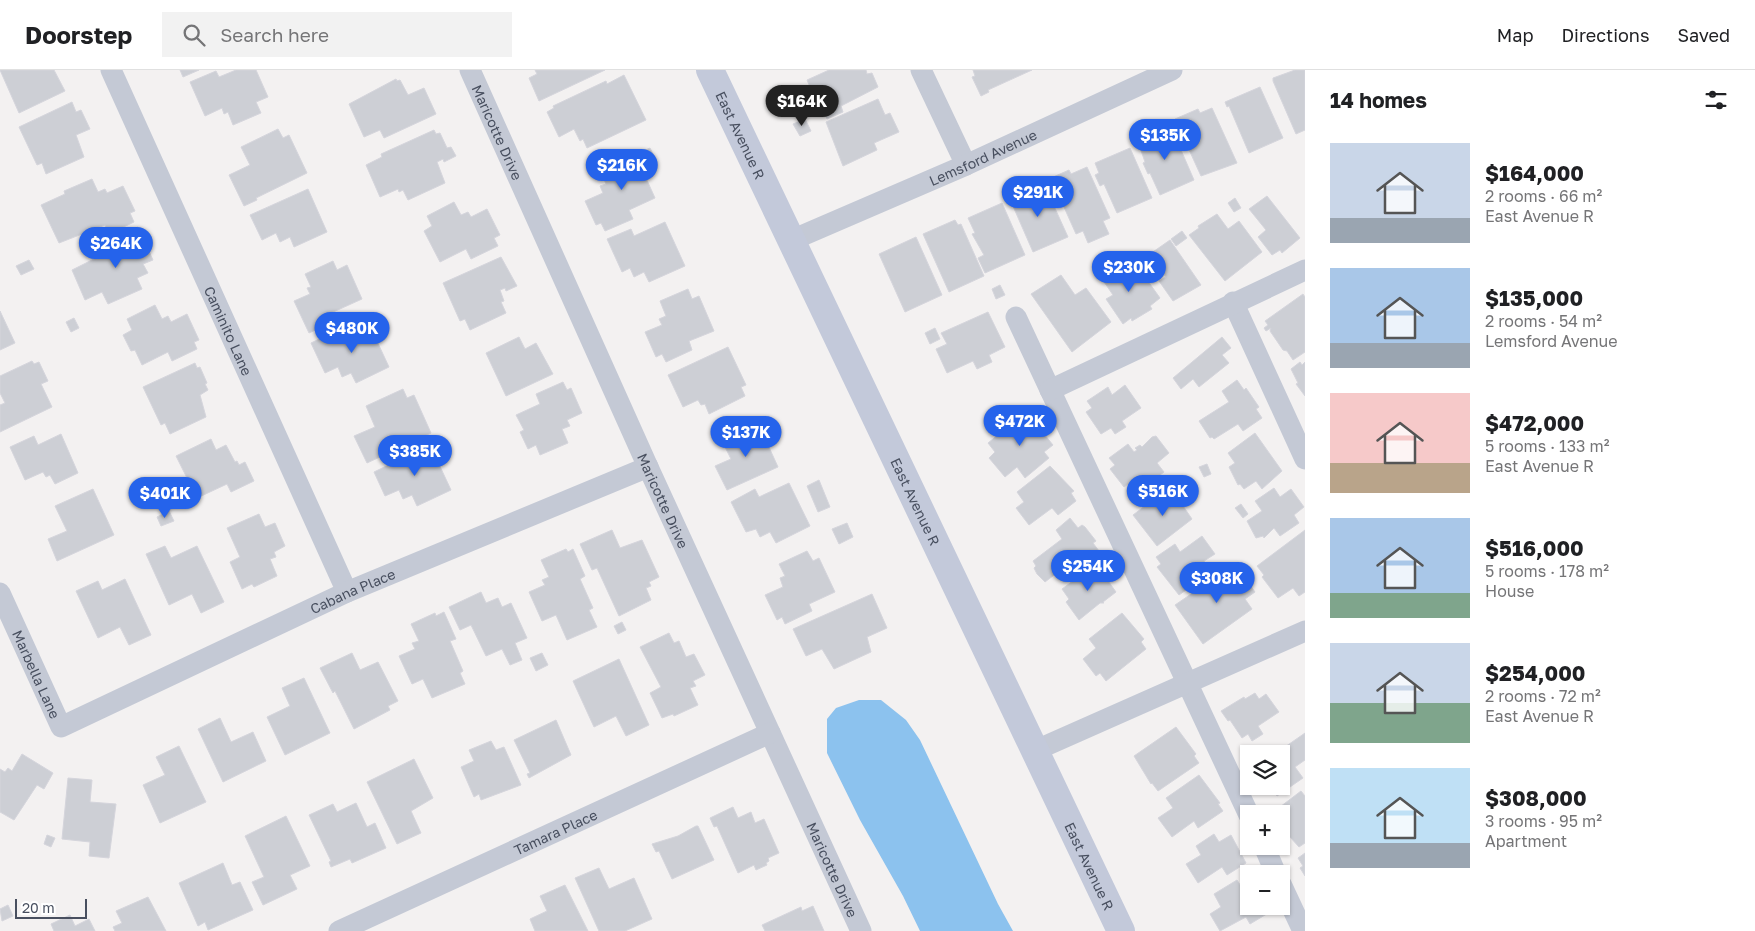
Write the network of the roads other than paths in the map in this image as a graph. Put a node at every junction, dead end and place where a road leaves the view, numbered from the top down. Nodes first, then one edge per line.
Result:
1 (111, 70) edge
2 (470, 70) edge
3 (710, 70) edge
4 (921, 70) edge
5 (1172, 70) edge
6 (966, 165) junction
7 (792, 240) junction
8 (1305, 270) edge
9 (1233, 302) junction
10 (1016, 317) dead end
11 (1050, 390) junction
12 (1305, 459) edge
13 (648, 467) junction
14 (347, 592) junction
15 (0, 593) edge
16 (1305, 631) edge
17 (1188, 684) junction
18 (61, 727) joint
19 (770, 733) junction
20 (1034, 751) junction
21 (1244, 805) edge
22 (1290, 903) edge
23 (339, 931) edge
24 (861, 931) edge
25 (1121, 931) edge
26 (1303, 931) edge

1 - 14 street, Caminito Lane
2 - 13 street, Maricotte Drive
3 - 7 main road, East Avenue R
4 - 6 street
5 - 6 street, Lemsford Avenue
6 - 7 street, Lemsford Avenue
7 - 20 main road, East Avenue R
8 - 9 street
9 - 11 street
9 - 12 street
10 - 11 street
11 - 17 street
13 - 14 street, Cabana Place
13 - 19 street, Maricotte Drive
14 - 18 street, Cabana Place
15 - 18 street, Marbella Lane
16 - 17 street
17 - 20 street
17 - 21 street
19 - 23 street, Tamara Place
19 - 24 street, Maricotte Drive
20 - 25 main road, East Avenue R
22 - 26 street

